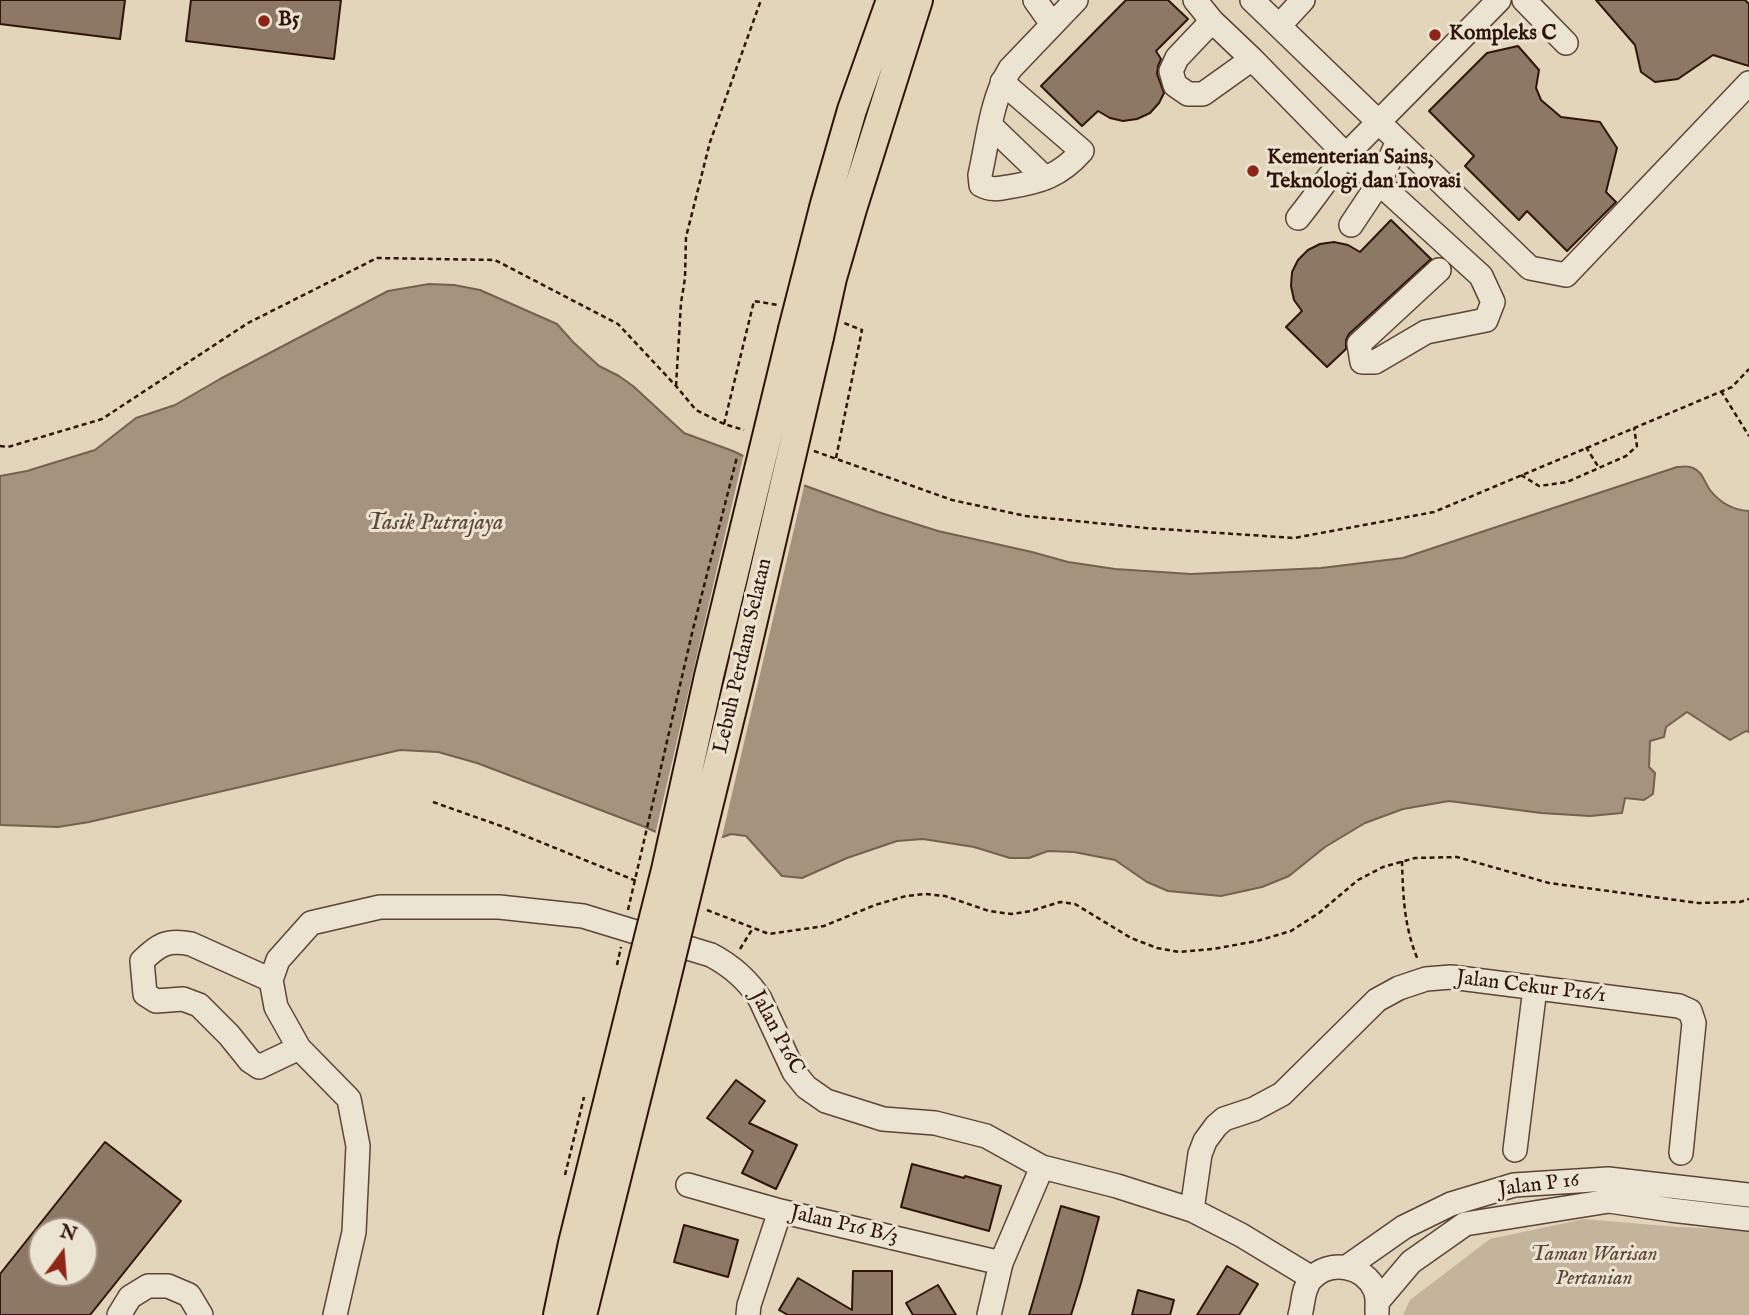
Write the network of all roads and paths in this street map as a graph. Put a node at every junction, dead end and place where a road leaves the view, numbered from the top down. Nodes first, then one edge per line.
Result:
1 (761, 0) edge
2 (918, 0) edge
3 (1035, 0) edge
4 (1076, 0) edge
5 (1195, 0) edge
6 (1252, 0) edge
7 (1303, 0) edge
8 (1499, 0) edge
9 (1524, 0) edge
10 (889, 1) edge
11 (1212, 21) junction
12 (1052, 24) junction
13 (1279, 26) junction
14 (1566, 43) dead end
15 (1252, 59) junction
16 (1002, 82) junction
17 (1749, 83) edge
18 (1379, 122) junction
19 (990, 126) junction
20 (1398, 141) junction
21 (1346, 155) junction
22 (1045, 178) junction
23 (1379, 183) junction
24 (1298, 218) dead end
25 (1351, 225) dead end
26 (1439, 270) dead end
27 (777, 305) dead end
28 (817, 329) junction
29 (1749, 369) edge
30 (676, 386) junction
31 (1721, 391) junction
32 (724, 424) junction
33 (1634, 427) junction
34 (744, 430) dead end
35 (1749, 436) edge
36 (0, 446) edge
37 (1586, 447) junction
38 (810, 450) dead end
39 (737, 456) dead end
40 (836, 458) junction
41 (1599, 468) junction
42 (1521, 475) junction
43 (433, 802) dead end
44 (1402, 861) junction
45 (635, 880) junction
46 (640, 882) dead end
47 (1749, 899) edge
48 (699, 906) dead end
49 (753, 928) junction
50 (625, 929) junction
51 (727, 963) junction
52 (1426, 979) junction
53 (271, 980) junction
54 (1535, 988) junction
55 (637, 989) junction
56 (299, 1048) junction
57 (587, 1086) dead end
58 (1515, 1150) dead end
59 (1681, 1153) dead end
60 (1042, 1167) junction
61 (565, 1175) dead end
62 (688, 1185) dead end
63 (1749, 1195) edge
64 (1192, 1210) junction
65 (780, 1211) junction
66 (1749, 1219) edge
67 (1001, 1264) junction
68 (1347, 1267) junction
69 (1312, 1278) junction
70 (1377, 1308) edge
71 (1302, 1313) edge
72 (119, 1315) edge
73 (201, 1315) edge
74 (335, 1315) edge
75 (558, 1315) edge
76 (582, 1315) edge
77 (748, 1315) edge
78 (989, 1315) edge

1 - 30 path
2 - 28 main road, Lebuh Perdana Selatan
3 - 12 street
4 - 12 street
5 - 11 street
6 - 13 street
7 - 13 street
8 - 18 street
9 - 14 street
10 - 28 main road, Lebuh Perdana Selatan
11 - 15 street
11 - 15 street
12 - 16 street
13 - 18 street
15 - 21 street
16 - 19 street
16 - 22 street
17 - 20 street
18 - 20 street
18 - 21 street
19 - 22 street
19 - 22 street
20 - 23 street
21 - 23 street
21 - 24 street
23 - 25 street
23 - 26 street
27 - 32 path
28 - 40 path
28 - 55 main road, Lebuh Perdana Selatan, bridge
29 - 31 path
30 - 32 path
30 - 36 path
31 - 33 path
31 - 35 path
32 - 34 path
33 - 37 path
33 - 41 path
37 - 41 path
37 - 42 path
38 - 40 path
39 - 45 path
40 - 42 path
41 - 42 path
43 - 45 path
44 - 47 path
44 - 49 path
44 - 52 path
45 - 46 path
45 - 50 path
48 - 49 path
49 - 51 path
50 - 51 street, Jalan P16C
50 - 53 street, Jalan P16C
50 - 55 path
51 - 60 street, Jalan P16C
52 - 54 street, Jalan Cekur P16/1
52 - 64 street, Jalan Cekur P16/1
53 - 56 street
53 - 56 street
54 - 58 street
54 - 59 street, Jalan Cekur P16/1
55 - 75 main road, Lebuh Perdana Selatan
55 - 76 main road, Lebuh Perdana Selatan
56 - 74 street
57 - 61 path
60 - 64 street, Jalan P16C
60 - 67 street
62 - 65 street, Jalan P16 B/3
63 - 68 street, Jalan P 16
64 - 69 street, Jalan P16C
65 - 67 street, Jalan P16 B/3
65 - 77 street
66 - 70 street, Jalan P 16
67 - 78 street
68 - 69 street, Jalan P 16
68 - 70 street, Jalan P 16
69 - 71 street
72 - 73 street

